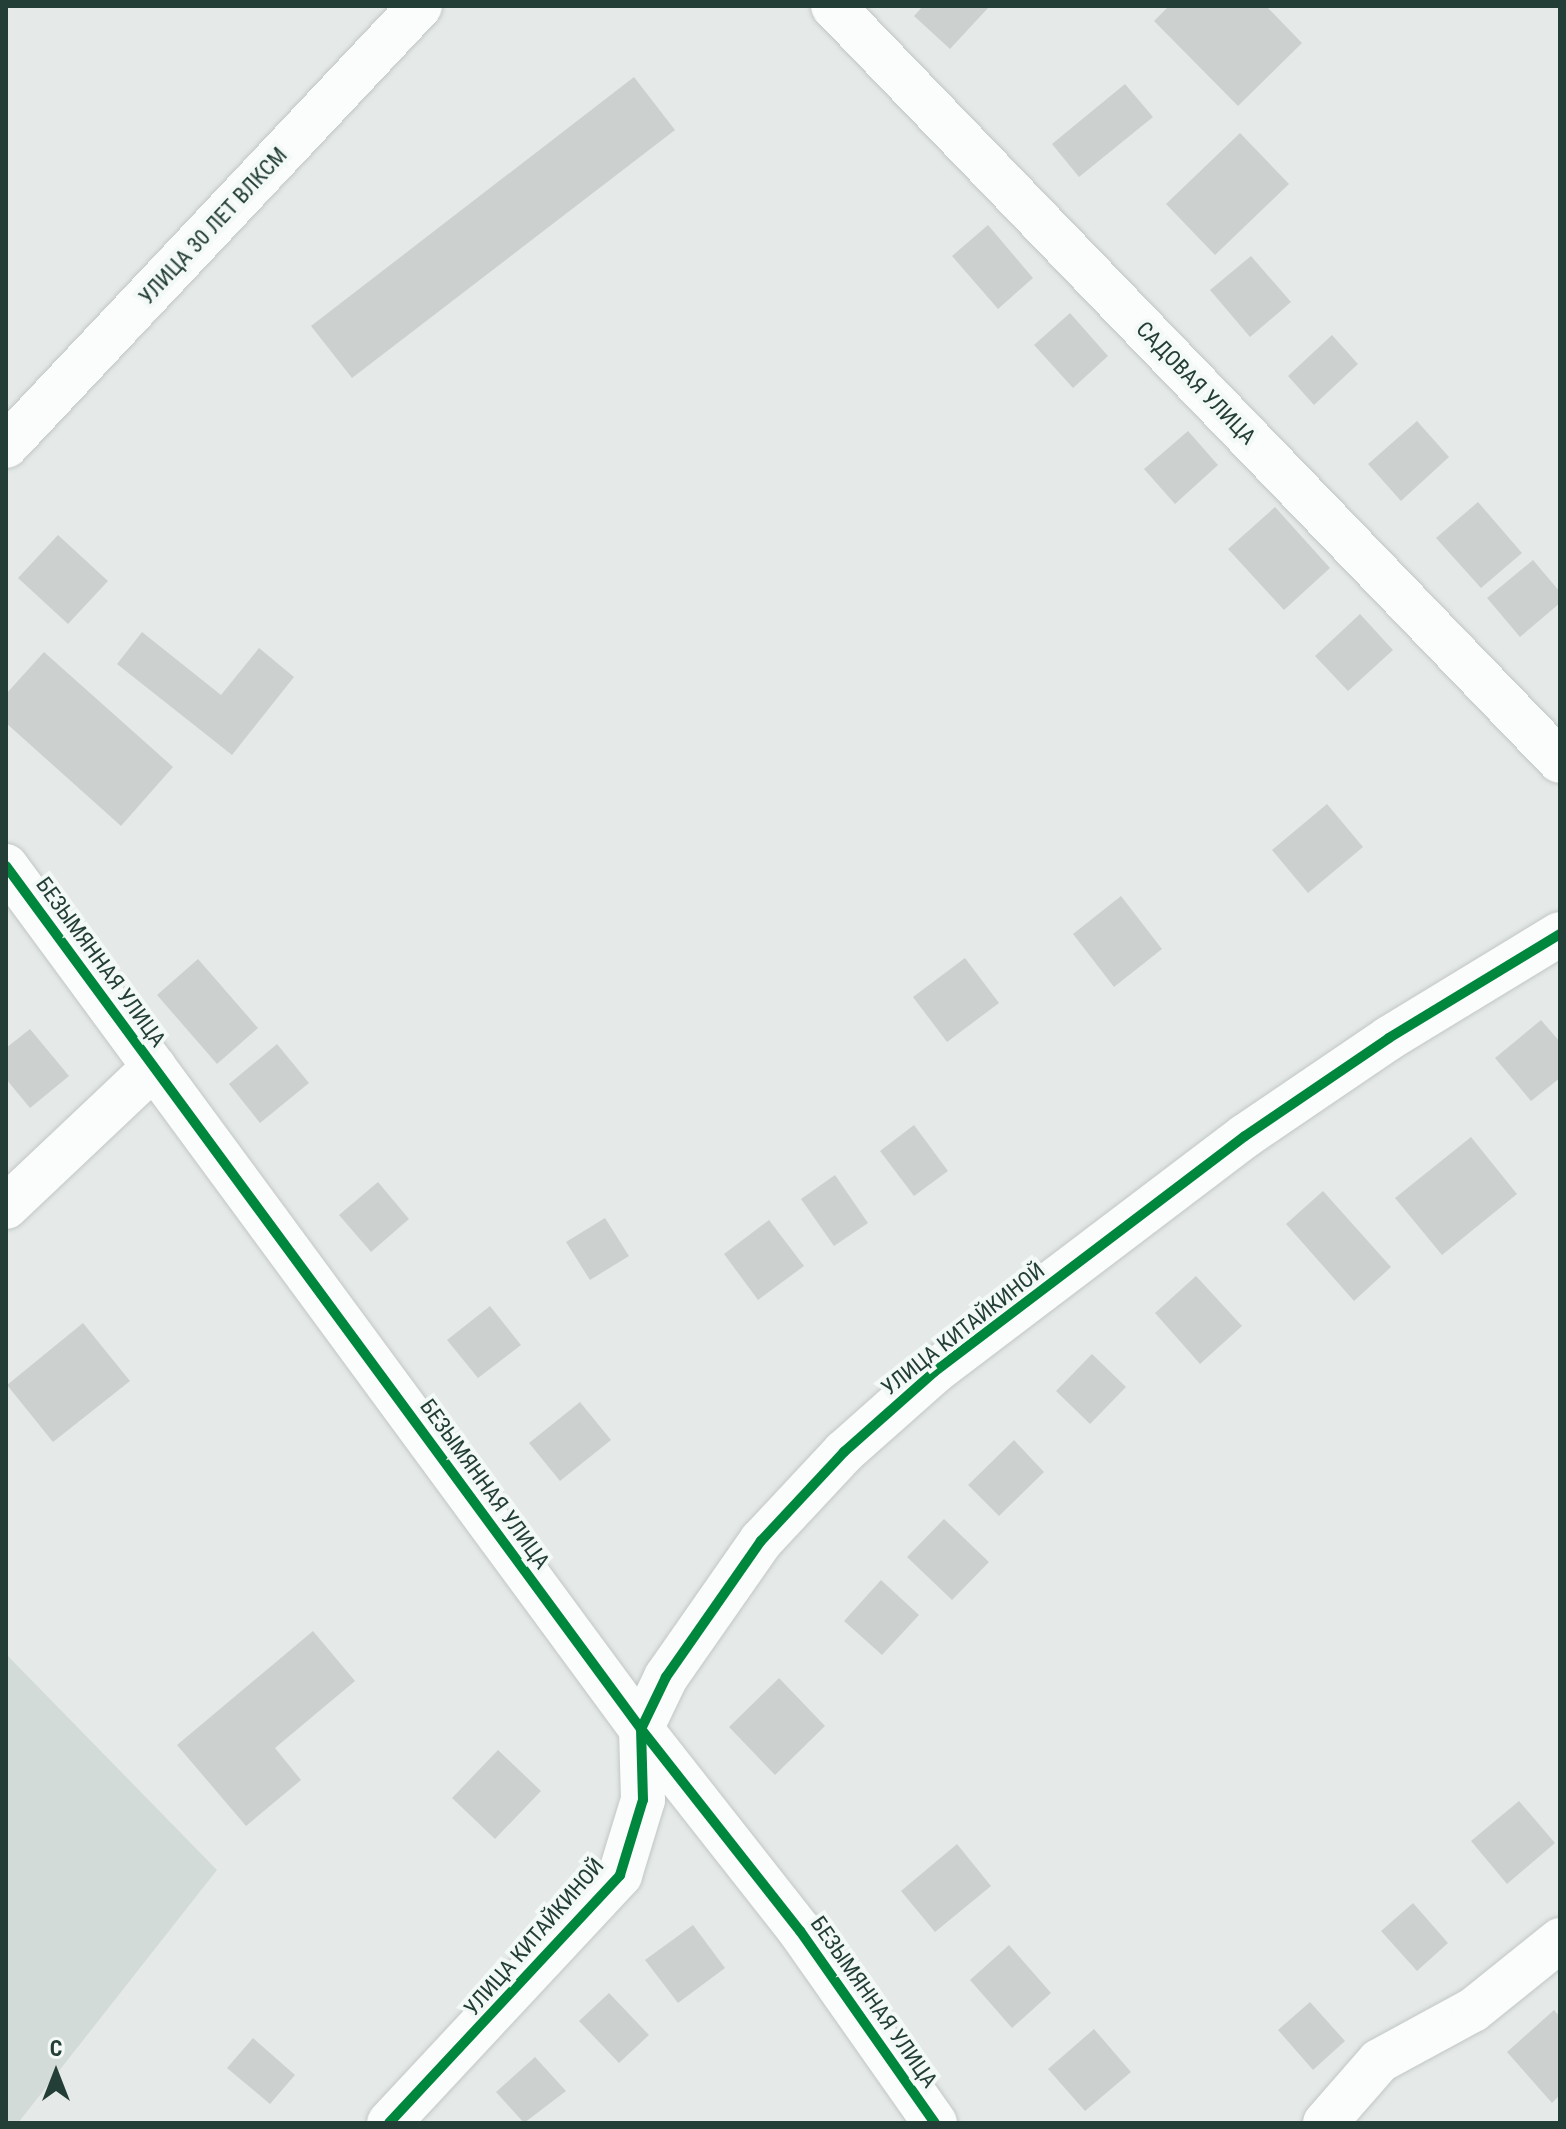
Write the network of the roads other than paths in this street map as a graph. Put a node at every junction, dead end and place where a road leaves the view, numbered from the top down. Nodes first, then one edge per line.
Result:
1 (420, 6) edge
2 (833, 6) edge
3 (6, 446) edge
4 (1560, 761) edge
5 (6, 866) edge
6 (1560, 934) edge
7 (154, 1067) junction
8 (6, 1207) edge
9 (641, 1729) junction
10 (1560, 1940) edge
11 (389, 2123) edge
12 (935, 2123) edge
13 (1325, 2123) edge

1 - 3 street, УЛИЦА 30 ЛЕТ ВЛКСМ
2 - 4 street, САДОВАЯ УЛИЦА
5 - 7 street, БЕЗЫМЯННАЯ УЛИЦА
6 - 9 street, УЛИЦА КИТАЙКИНОЙ
7 - 8 street
7 - 9 street, БЕЗЫМЯННАЯ УЛИЦА
9 - 11 street, УЛИЦА КИТАЙКИНОЙ
9 - 12 street, БЕЗЫМЯННАЯ УЛИЦА
10 - 13 street

